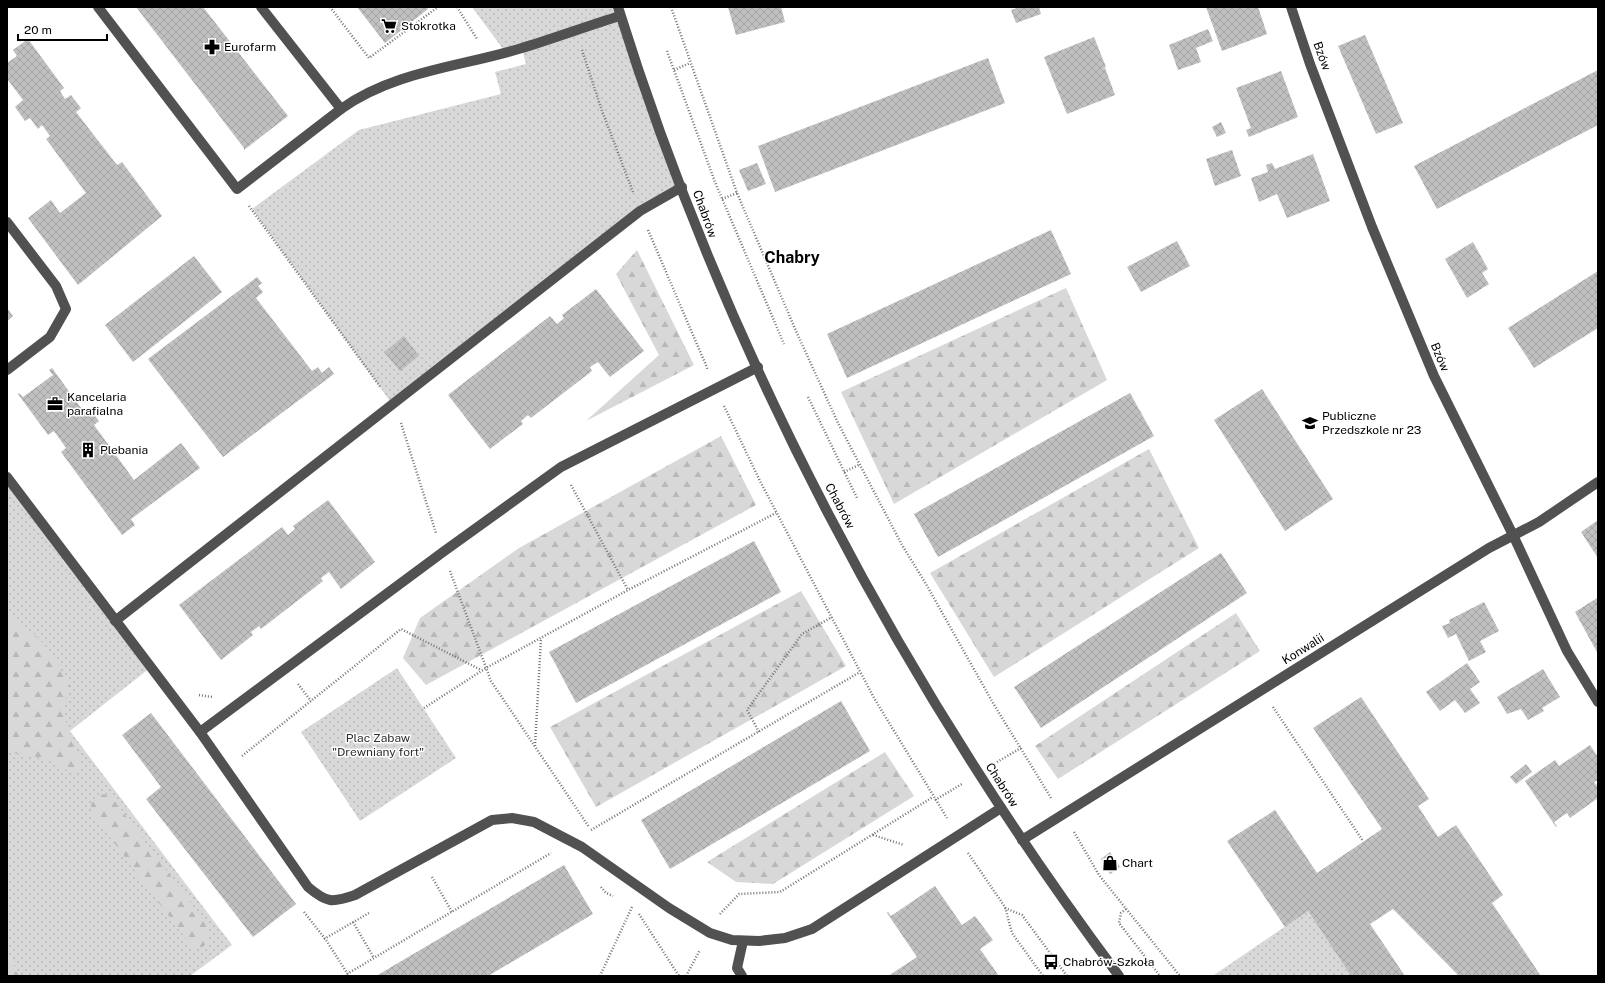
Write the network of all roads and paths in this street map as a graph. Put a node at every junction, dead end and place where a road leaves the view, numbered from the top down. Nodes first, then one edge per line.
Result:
1 (98, 7) edge
2 (261, 7) edge
3 (330, 7) edge
4 (438, 7) edge
5 (457, 7) edge
6 (671, 7) edge
7 (1291, 7) edge
8 (619, 11) edge
9 (576, 30) junction
10 (667, 51) dead end
11 (489, 57) junction
12 (690, 63) junction
13 (674, 70) junction
14 (341, 109) junction
15 (682, 187) junction
16 (236, 189) junction
17 (737, 193) junction
18 (722, 199) junction
19 (640, 211) junction
20 (7, 222) edge
21 (784, 344) dead end
22 (758, 367) junction
23 (7, 370) edge
24 (716, 388) junction
25 (808, 397) dead end
26 (392, 404) junction
27 (859, 465) junction
28 (561, 468) junction
29 (844, 472) junction
30 (7, 477) edge
31 (1598, 482) edge
32 (857, 498) dead end
33 (776, 513) junction
34 (437, 534) dead end
35 (1513, 536) junction
36 (431, 539) dead end
37 (628, 590) junction
38 (832, 617) junction
39 (115, 621) junction
40 (541, 638) junction
41 (482, 671) junction
42 (860, 672) junction
43 (491, 681) dead end
44 (981, 682) dead end
45 (194, 692) dead end
46 (214, 698) dead end
47 (1598, 702) edge
48 (1271, 703) dead end
49 (424, 708) dead end
50 (200, 732) junction
51 (759, 732) junction
52 (535, 746) junction
53 (225, 768) junction
54 (933, 797) junction
55 (1000, 808) junction
56 (949, 823) dead end
57 (591, 830) junction
58 (596, 834) dead end
59 (872, 835) junction
60 (1022, 840) junction
61 (1363, 841) dead end
62 (574, 843) junction
63 (910, 847) dead end
64 (968, 852) dead end
65 (432, 877) dead end
66 (596, 881) dead end
67 (632, 882) junction
68 (625, 901) junction
69 (634, 904) junction
70 (1005, 907) junction
71 (1126, 909) dead end
72 (304, 912) dead end
73 (452, 912) junction
74 (353, 922) dead end
75 (710, 933) junction
76 (743, 941) junction
77 (374, 958) junction
78 (348, 975) edge
79 (600, 976) edge
80 (678, 976) edge
81 (686, 976) edge
82 (742, 976) edge
83 (1043, 976) edge
84 (1067, 976) edge
85 (1119, 976) edge
86 (1160, 976) edge

1 - 16 street
2 - 14 street
3 - 4 path
5 - 11 path
6 - 12 path
7 - 35 street, Bzów
8 - 9 street
8 - 15 street, Chabrów
9 - 11 street
9 - 19 path
10 - 13 path
11 - 14 street
12 - 13 path
12 - 17 path
13 - 18 path
14 - 16 street
15 - 19 street
15 - 22 street, Chabrów
16 - 26 path
17 - 18 path
17 - 27 path
18 - 21 path
19 - 24 path
19 - 26 street
20 - 23 street
22 - 24 street
22 - 55 street, Chabrów
24 - 28 street
24 - 33 path
25 - 29 path
26 - 39 street
27 - 29 path
27 - 44 path
28 - 37 path
28 - 50 street
29 - 32 path
30 - 39 street
31 - 35 street, Konwalii
33 - 37 path
33 - 38 path
34 - 36 path
35 - 47 street, Bzów
35 - 60 street, Konwalii
37 - 40 path
38 - 42 path
38 - 51 path
39 - 50 street
40 - 41 path
40 - 52 path
41 - 49 path
41 - 53 path
42 - 51 path
42 - 54 path
43 - 52 path
45 - 46 path
48 - 61 path
50 - 53 street
51 - 57 path
52 - 57 path
53 - 62 street
54 - 56 path
54 - 59 path
55 - 60 street, Chabrów
55 - 76 street
57 - 58 path
57 - 62 path
59 - 63 path
59 - 75 path
60 - 85 street, Chabrów
62 - 67 street
62 - 73 path
64 - 70 path
65 - 73 path
66 - 68 path
67 - 68 path
67 - 75 street
68 - 69 path
69 - 79 path
69 - 80 path
70 - 83 path
70 - 84 path
71 - 86 path
72 - 78 path
73 - 77 path
74 - 77 path
75 - 76 street
75 - 81 path
76 - 82 street
77 - 78 path

